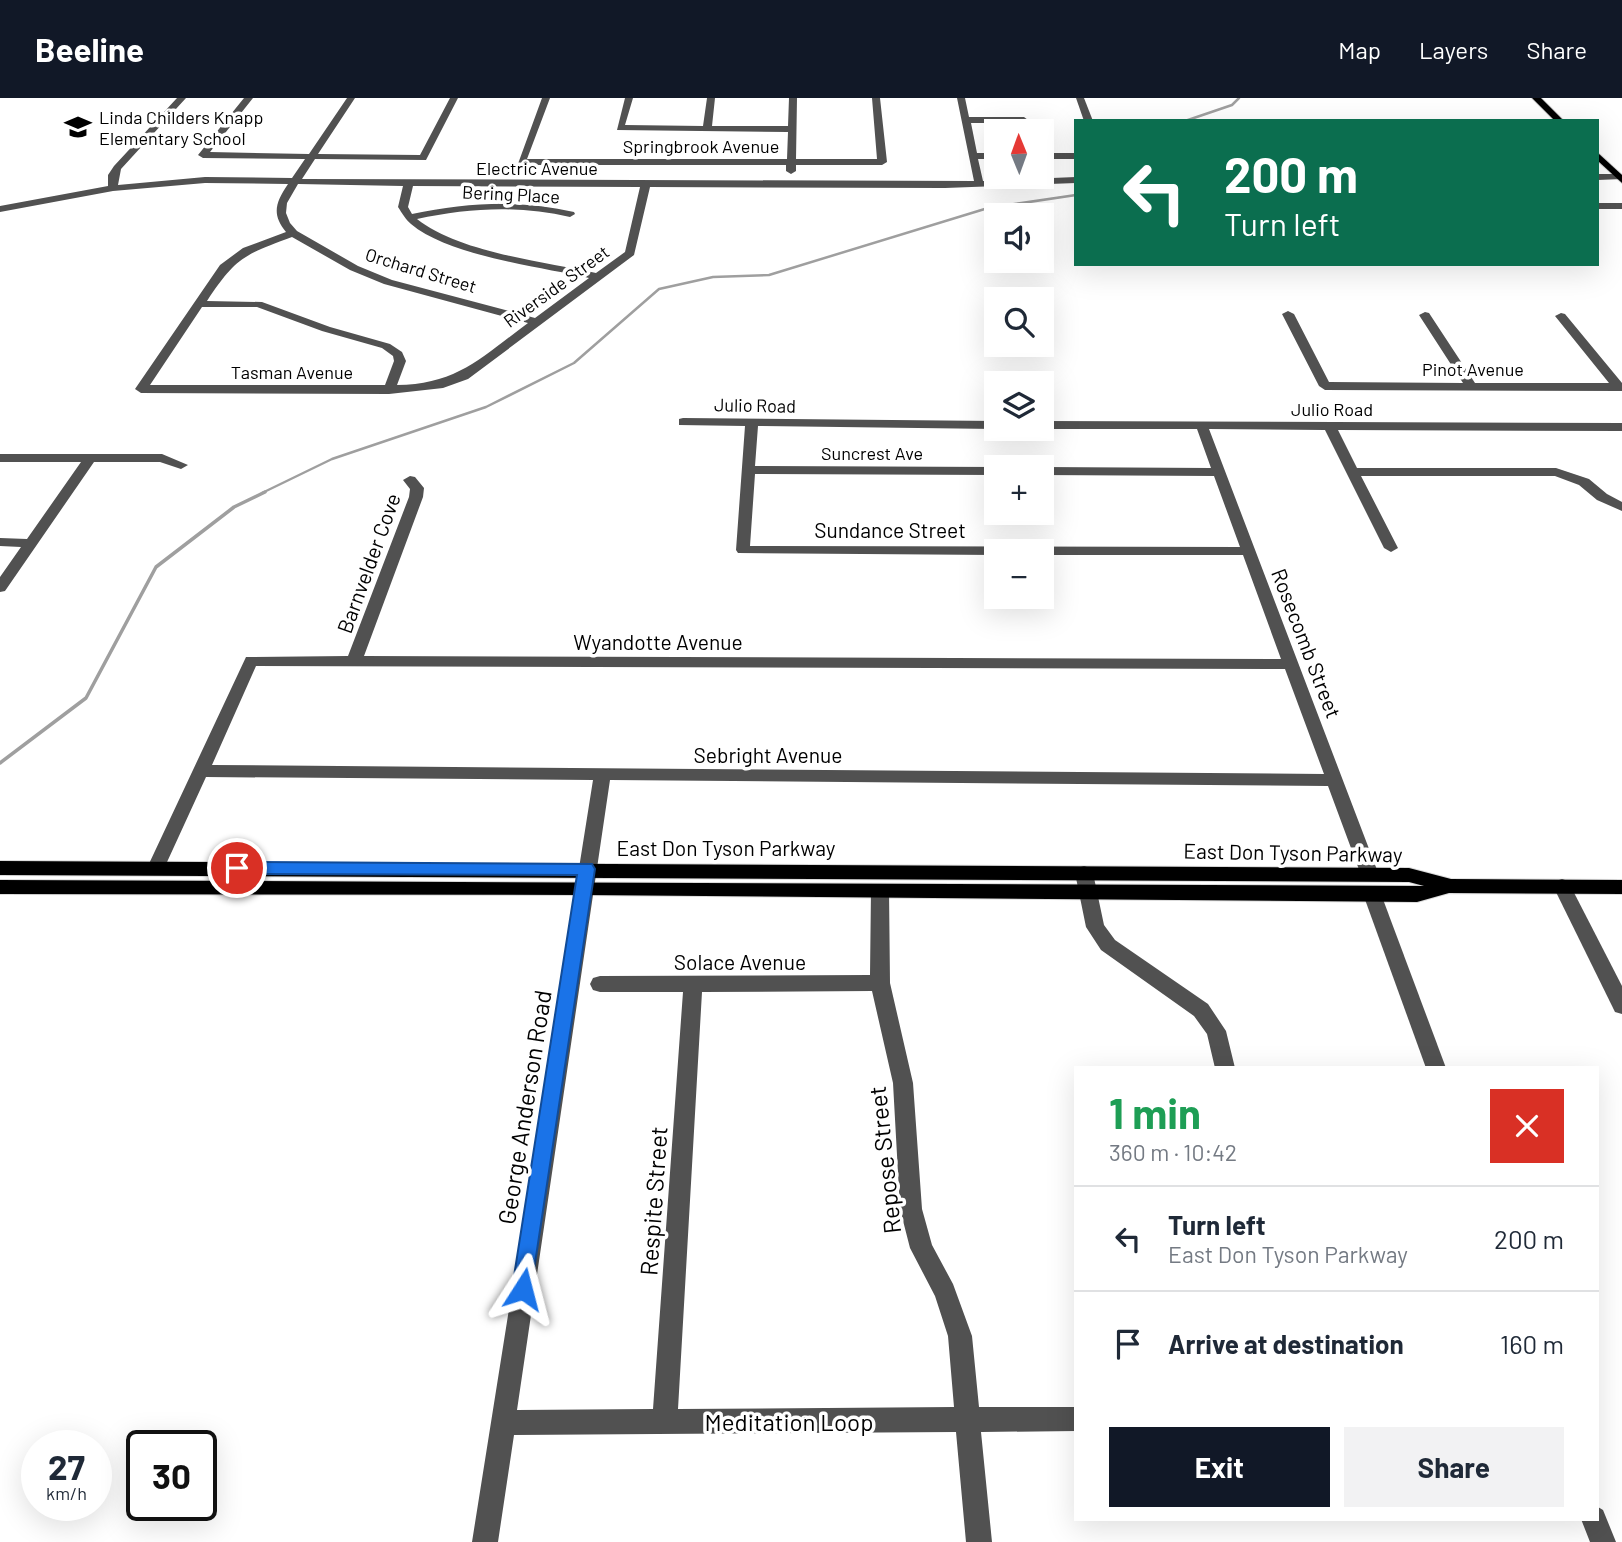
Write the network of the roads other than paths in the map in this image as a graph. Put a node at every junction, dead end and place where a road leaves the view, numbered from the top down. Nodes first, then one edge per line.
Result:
1 (182, 98) edge
2 (249, 98) edge
3 (351, 98) edge
4 (454, 98) edge
5 (546, 98) edge
6 (629, 98) edge
7 (711, 98) edge
8 (793, 98) edge
9 (876, 98) edge
10 (961, 98) edge
11 (1080, 98) edge
12 (1536, 98) edge
13 (1088, 119) edge
14 (1558, 119) edge
15 (966, 120) junction
16 (984, 120) edge
17 (707, 129) junction
18 (792, 129) junction
19 (313, 155) junction
20 (973, 156) junction
21 (984, 156) edge
22 (1054, 156) edge
23 (1074, 156) edge
24 (1599, 157) edge
25 (521, 162) junction
26 (792, 162) junction
27 (1599, 177) edge
28 (1620, 178) edge
29 (297, 179) junction
30 (1074, 180) edge
31 (410, 182) junction
32 (513, 184) junction
33 (646, 184) junction
34 (791, 184) junction
35 (979, 184) junction
36 (113, 188) junction
37 (0, 199) edge
38 (1599, 206) edge
39 (1622, 206) edge
40 (0, 208) edge
41 (570, 214) dead end
42 (410, 217) junction
43 (292, 233) junction
44 (598, 277) junction
45 (198, 304) junction
46 (1288, 314) dead end
47 (1424, 315) dead end
48 (1561, 316) dead end
49 (538, 321) junction
50 (443, 384) joint
51 (1471, 386) junction
52 (1620, 387) edge
53 (389, 390) junction
54 (683, 422) dead end
55 (752, 422) junction
56 (984, 425) edge
57 (1054, 425) edge
58 (1202, 427) junction
59 (1330, 427) junction
60 (1622, 427) edge
61 (0, 458) edge
62 (90, 458) junction
63 (181, 465) dead end
64 (748, 470) junction
65 (984, 471) edge
66 (1054, 471) edge
67 (1219, 472) junction
68 (1353, 472) junction
69 (410, 480) dead end
70 (1622, 507) edge
71 (0, 542) edge
72 (31, 542) junction
73 (1391, 548) dead end
74 (1250, 551) junction
75 (0, 588) edge
76 (354, 661) junction
77 (1293, 664) junction
78 (201, 771) junction
79 (602, 775) junction
80 (1335, 780) junction
81 (0, 868) edge
82 (156, 868) junction
83 (585, 878) junction
84 (1086, 882) junction
85 (1371, 885) junction
86 (0, 887) edge
87 (1562, 887) junction
88 (1622, 887) edge
89 (880, 890) junction
90 (880, 983) junction
91 (600, 984) dead end
92 (693, 984) junction
93 (1622, 1006) edge
94 (1225, 1066) edge
95 (1435, 1066) edge
96 (1074, 1419) edge
97 (969, 1420) junction
98 (665, 1422) junction
99 (503, 1423) junction
100 (1595, 1521) edge
101 (485, 1542) edge
102 (979, 1542) edge
103 (1603, 1542) edge

1 - 36 street
2 - 19 street
3 - 19 street
4 - 19 street
5 - 25 street
6 - 17 street
7 - 17 street
8 - 18 street
9 - 26 street, Springbrook Avenue
10 - 15 street
11 - 13 street
12 - 14 main road
15 - 16 street
15 - 20 street
17 - 18 street
18 - 26 street
19 - 29 street
20 - 21 street
20 - 35 street
22 - 23 street
24 - 28 main road
25 - 26 street, Springbrook Avenue
25 - 32 street
26 - 34 street
27 - 28 street
29 - 31 street, Electric Avenue
29 - 36 street, Electric Avenue
29 - 43 street
30 - 35 street, Electric Avenue
31 - 32 street, Electric Avenue
31 - 42 street
32 - 33 street, Electric Avenue
33 - 34 street, Electric Avenue
33 - 44 street, Riverside Street
34 - 35 street, Electric Avenue
36 - 40 street, Electric Avenue
37 - 40 street
38 - 39 street
41 - 42 street, Bering Place
42 - 44 street
43 - 45 street
43 - 49 street, Orchard Street
44 - 49 street, Riverside Street
45 - 53 street
45 - 53 street, Tasman Avenue
46 - 51 street, Pinot Avenue
47 - 51 street
48 - 52 street
49 - 50 street, Riverside Street
50 - 53 street, Tasman Avenue
51 - 52 street, Pinot Avenue
54 - 55 street, Julio Road
55 - 56 street, Julio Road
55 - 64 street, Sundance Street
57 - 58 street, Julio Road
58 - 59 street, Julio Road
58 - 67 street, Rosecomb Street
59 - 60 street, Julio Road
59 - 68 street
61 - 62 street
62 - 63 street
62 - 72 street
64 - 65 street, Suncrest Ave
64 - 74 street, Sundance Street
66 - 67 street
67 - 74 street, Rosecomb Street
68 - 70 street
68 - 73 street
69 - 76 street, Barnvelder Cove
71 - 72 street
72 - 75 street
74 - 77 street, Rosecomb Street
76 - 77 street, Wyandotte Avenue
76 - 78 street, Wyandotte Avenue
77 - 80 street, Rosecomb Street
78 - 79 street, Sebright Avenue
78 - 82 street, Wyandotte Avenue
79 - 80 street, Sebright Avenue
79 - 83 street, George Anderson Road
80 - 85 street, Rosecomb Street
81 - 82 main road, East Don Tyson Parkway
82 - 83 main road, East Don Tyson Parkway
83 - 84 main road, East Don Tyson Parkway
83 - 86 main road, East Don Tyson Parkway
83 - 89 main road, East Don Tyson Parkway
83 - 99 street, George Anderson Road
84 - 85 main road, East Don Tyson Parkway
84 - 89 main road, East Don Tyson Parkway
84 - 94 street
85 - 87 main road, East Don Tyson Parkway
85 - 95 street, Rosecomb Street
87 - 88 main road, East Don Tyson Parkway
87 - 93 street
89 - 90 street, Repose Street
90 - 92 street, Solace Avenue
90 - 97 street, Repose Street
91 - 92 street, Solace Avenue
92 - 98 street, Respite Street
96 - 97 street, Meditation Loop
97 - 98 street, Meditation Loop
97 - 102 street, Repose Street
98 - 99 street, Meditation Loop
99 - 101 street, George Anderson Road
100 - 103 street

